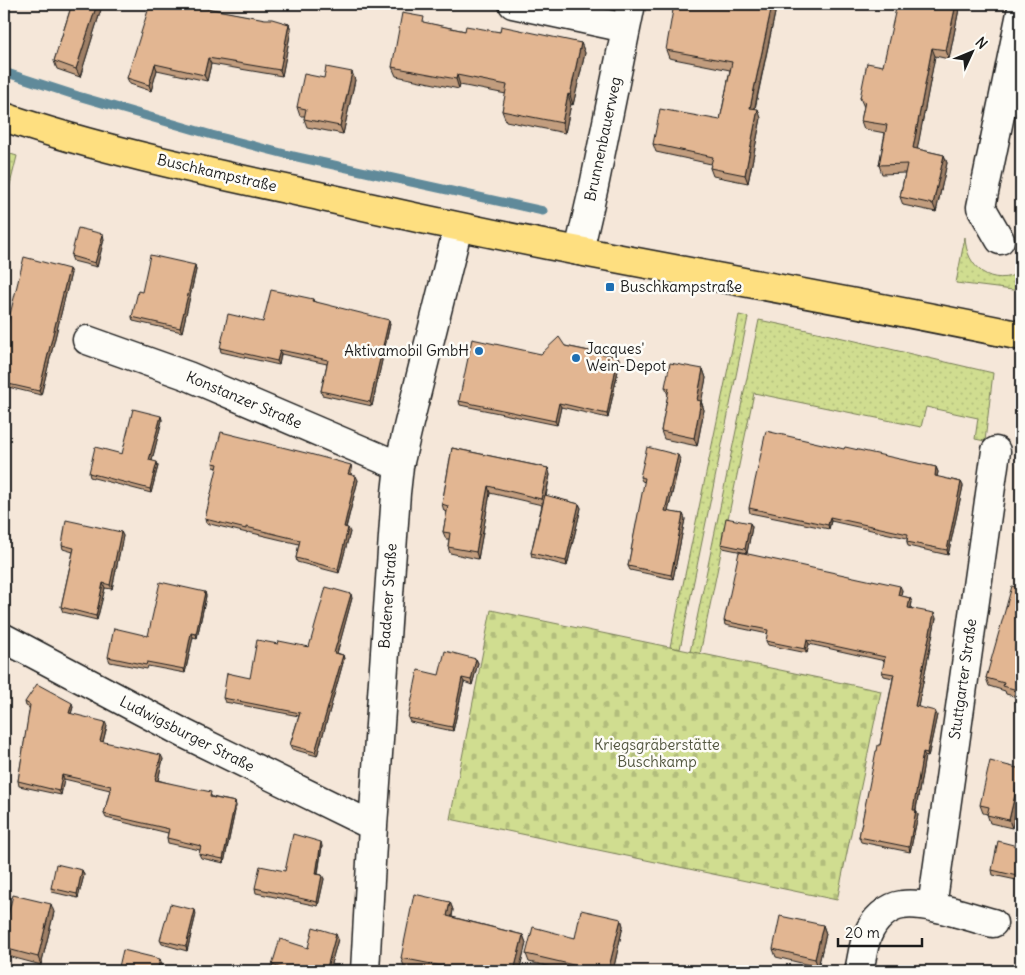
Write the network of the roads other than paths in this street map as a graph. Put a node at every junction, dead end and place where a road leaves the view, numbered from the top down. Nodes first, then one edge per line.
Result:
1 (512, 4) edge
2 (1021, 13) edge
3 (629, 16) edge
4 (4, 117) edge
5 (458, 227) junction
6 (1000, 240) dead end
7 (579, 251) junction
8 (1021, 336) edge
9 (87, 340) dead end
10 (996, 451) dead end
11 (399, 466) junction
12 (4, 638) edge
13 (373, 826) junction
14 (932, 907) junction
15 (993, 923) dead end
16 (366, 971) edge
17 (859, 971) edge

1 - 3 street, Brunnenbauerweg
2 - 6 street
3 - 7 street, Brunnenbauerweg
4 - 5 main road, Buschkampstraße
5 - 7 main road, Buschkampstraße
5 - 11 street, Badener Straße
7 - 8 main road, Buschkampstraße
9 - 11 street, Konstanzer Straße
10 - 14 street, Stuttgarter Straße
11 - 13 street, Badener Straße
12 - 13 street, Ludwigsburger Straße
13 - 16 street, Badener Straße
14 - 15 street
14 - 17 street

